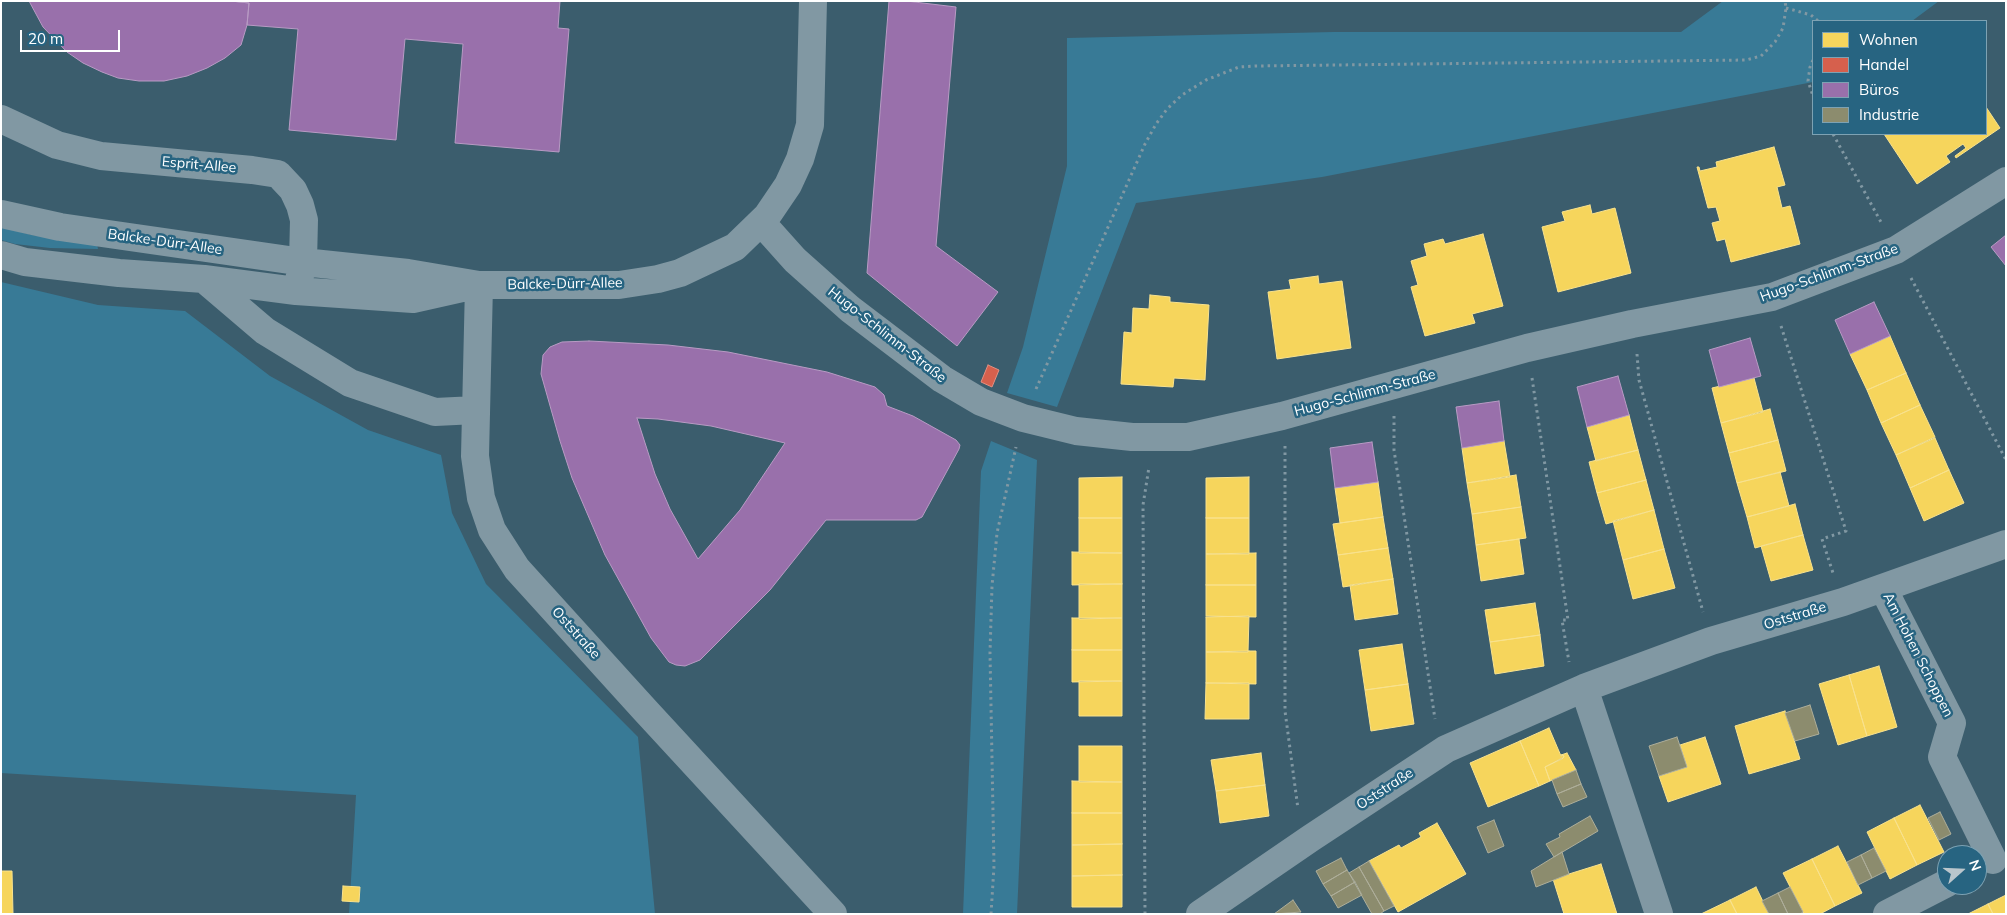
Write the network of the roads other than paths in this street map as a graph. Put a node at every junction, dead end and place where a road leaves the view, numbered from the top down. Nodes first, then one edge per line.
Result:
1 (813, 1) edge
2 (1, 119) edge
3 (2006, 181) edge
4 (1, 214) edge
5 (761, 222) junction
6 (1, 255) edge
7 (303, 262) junction
8 (204, 279) junction
9 (478, 285) junction
10 (296, 291) junction
11 (476, 410) junction
12 (2006, 544) edge
13 (1883, 588) junction
14 (1581, 689) junction
15 (1992, 860) edge
16 (1937, 888) edge
17 (831, 913) edge
18 (1200, 914) edge
19 (1659, 914) edge
20 (1887, 914) edge

1 - 5 street, Balcke-Dürr-Allee
2 - 7 street, Esprit-Allee
3 - 5 street, Hugo-Schlimm-Straße
4 - 7 street, Balcke-Dürr-Allee
5 - 9 street, Balcke-Dürr-Allee
6 - 8 street, Balcke-Dürr-Allee
7 - 9 street, Balcke-Dürr-Allee
7 - 10 street, Esprit-Allee
8 - 10 street, Balcke-Dürr-Allee
8 - 11 street
9 - 10 street, Balcke-Dürr-Allee
9 - 11 street, Oststraße
11 - 17 street, Oststraße
12 - 13 street, Oststraße
13 - 14 street, Oststraße
13 - 15 street, Am Hohen Schoppen
14 - 18 street, Oststraße
14 - 19 street
16 - 20 street

